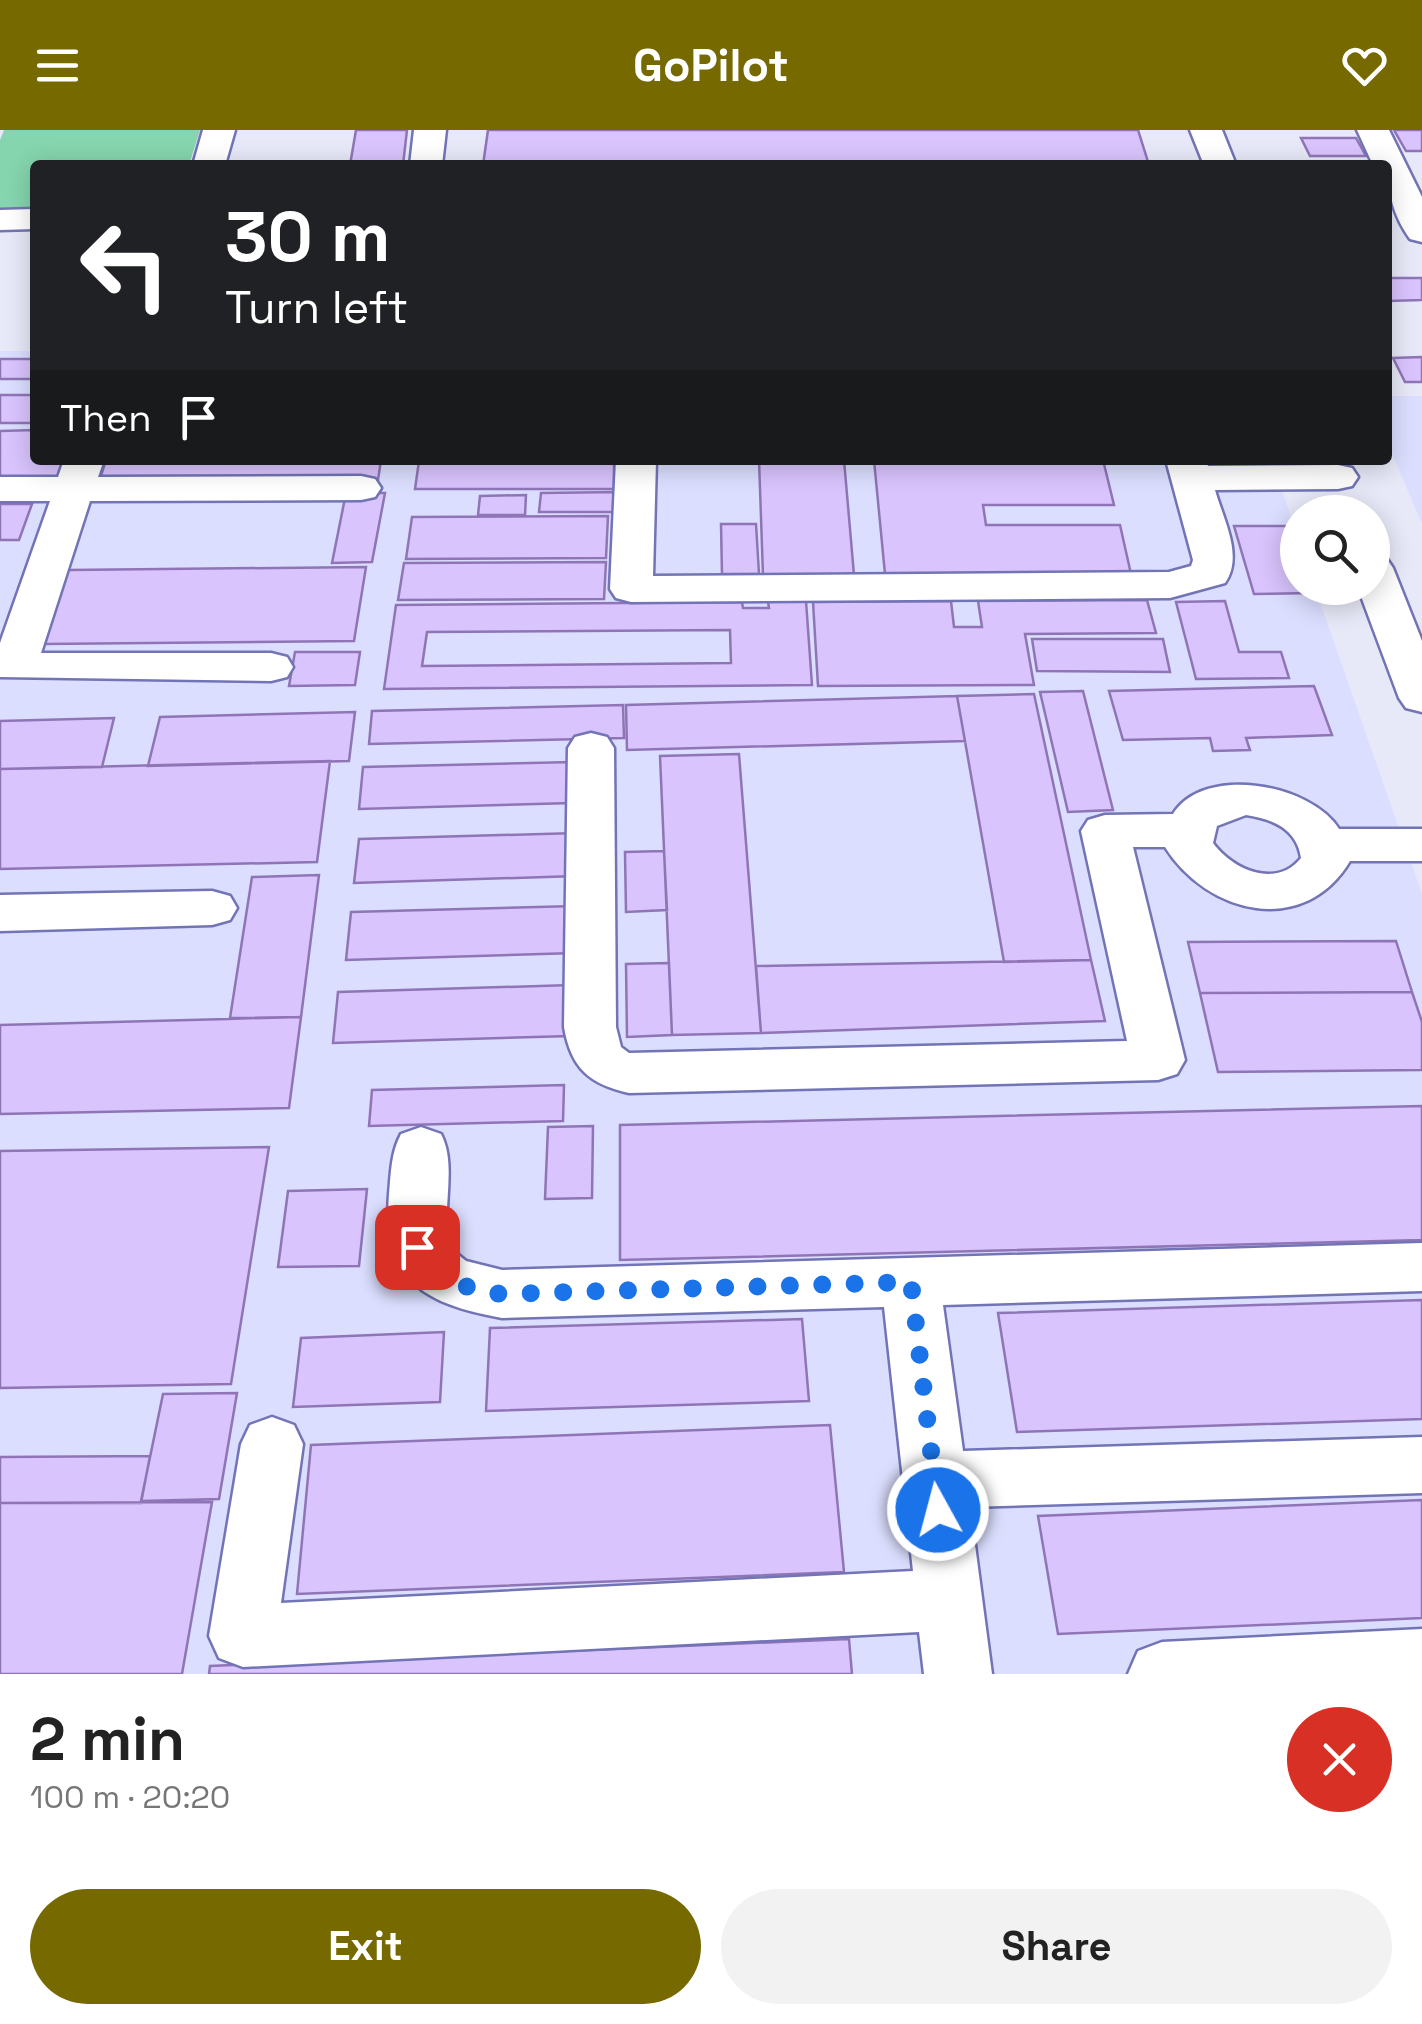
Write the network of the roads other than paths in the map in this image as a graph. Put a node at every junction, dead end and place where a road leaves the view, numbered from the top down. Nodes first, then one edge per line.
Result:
1 (219, 130) edge
2 (430, 130) edge
3 (1206, 130) edge
4 (1380, 144) edge
5 (1422, 158) edge
6 (211, 160) edge
7 (427, 160) edge
8 (1218, 160) edge
9 (1392, 170) edge
10 (30, 219) edge
11 (0, 220) edge
12 (1422, 234) edge
13 (1392, 237) edge
14 (636, 465) edge
15 (1188, 469) edge
16 (79, 474) edge
17 (1340, 483) edge
18 (362, 488) dead end
19 (0, 489) edge
20 (1390, 597) edge
21 (17, 605) edge
22 (1409, 628) edge
23 (271, 667) dead end
24 (1422, 698) edge
25 (591, 748) dead end
26 (1189, 830) junction
27 (1325, 845) junction
28 (1422, 845) edge
29 (212, 908) dead end
30 (0, 913) edge
31 (421, 1150) dead end
32 (1422, 1267) edge
33 (911, 1282) junction
34 (272, 1444) dead end
35 (1422, 1465) edge
36 (935, 1480) junction
37 (950, 1600) junction
38 (1422, 1661) edge
39 (958, 1674) edge
40 (1162, 1674) edge

1 - 6 street
2 - 7 street
3 - 8 street
4 - 5 street
9 - 12 street
10 - 11 street
12 - 13 street
14 - 15 street
15 - 17 street
16 - 18 street
16 - 19 street
16 - 21 street
20 - 22 street
21 - 23 street
22 - 24 street
25 - 26 street
26 - 27 street
26 - 27 street
27 - 28 street
29 - 30 street
31 - 33 street
32 - 33 street
33 - 36 street
34 - 37 street
35 - 36 street
36 - 37 street
37 - 39 street
38 - 40 street

